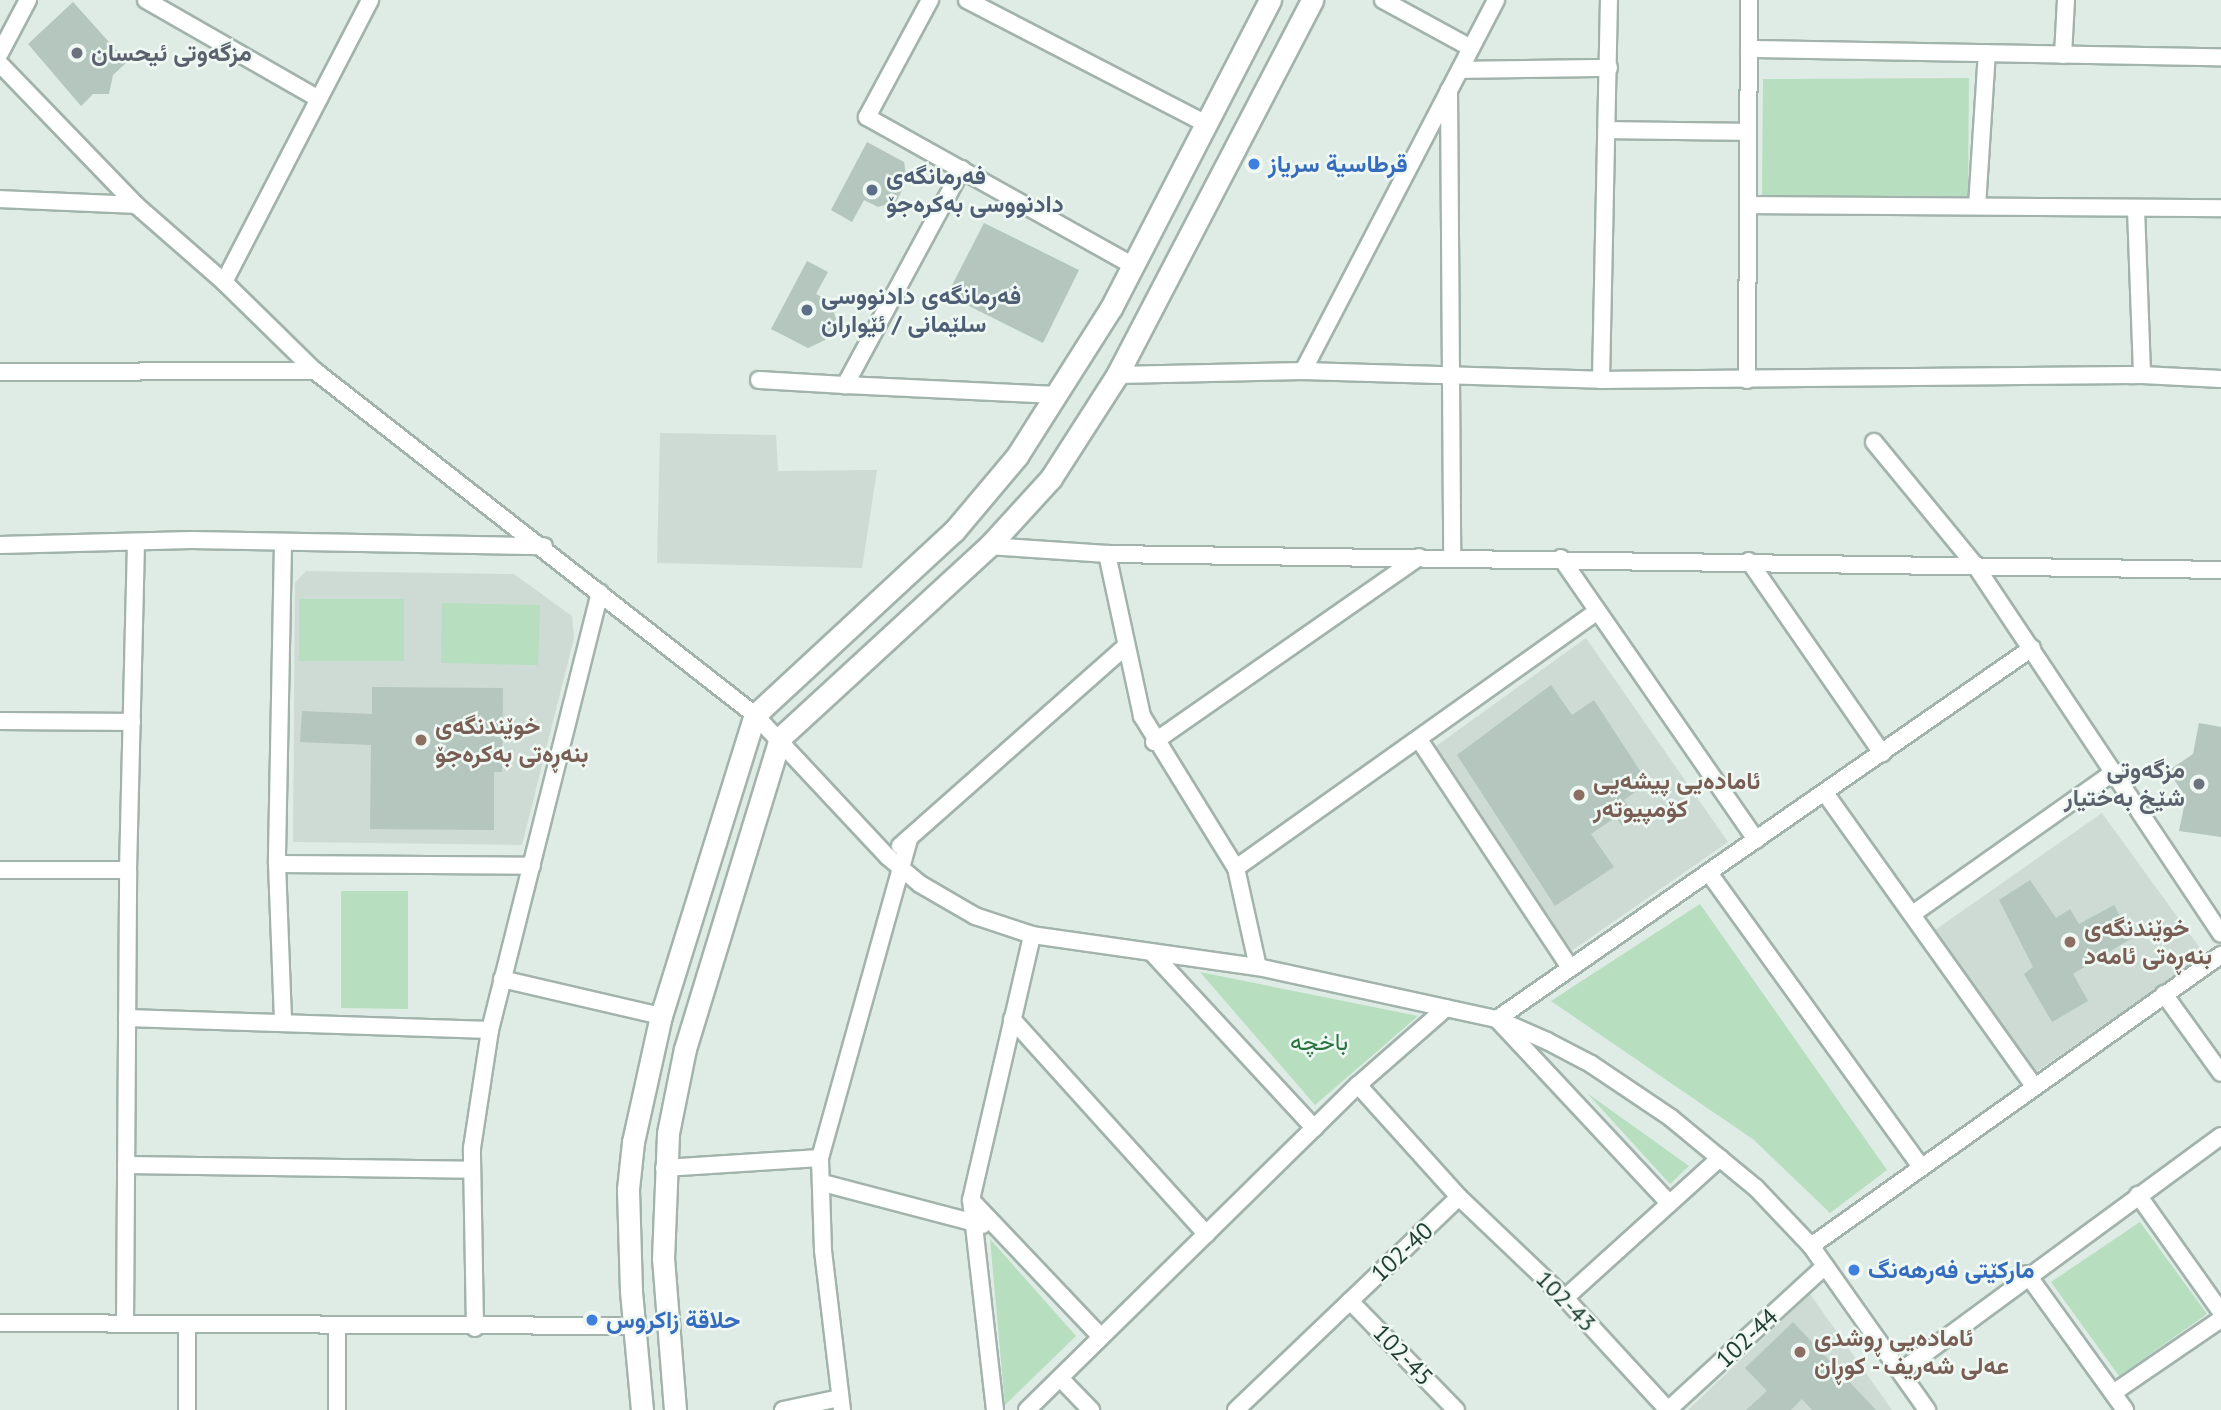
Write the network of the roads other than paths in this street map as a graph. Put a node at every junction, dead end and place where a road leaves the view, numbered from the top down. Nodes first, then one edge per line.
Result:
1 (28, 0) edge
2 (146, 0) edge
3 (370, 0) edge
4 (930, 0) edge
5 (1270, 0) edge
6 (1312, 0) edge
7 (1383, 0) edge
8 (1496, 0) edge
9 (1609, 0) edge
10 (1749, 0) edge
11 (2066, 0) edge
12 (972, 1) edge
13 (1472, 48) junction
14 (1749, 49) junction
15 (0, 53) edge
16 (1987, 53) junction
17 (2063, 55) junction
18 (2221, 57) edge
19 (0, 64) edge
20 (1609, 68) junction
21 (1460, 70) junction
22 (1449, 90) junction
23 (319, 99) junction
24 (1206, 124) junction
25 (1607, 130) junction
26 (1748, 132) junction
27 (962, 169) junction
28 (0, 199) edge
29 (136, 205) junction
30 (1748, 205) junction
31 (1977, 206) junction
32 (2221, 208) edge
33 (2137, 209) junction
34 (1138, 259) junction
35 (1172, 267) junction
36 (224, 282) junction
37 (1111, 308) junction
38 (1142, 327) junction
39 (315, 371) junction
40 (1303, 371) junction
41 (0, 372) edge
42 (1117, 374) junction
43 (2142, 375) junction
44 (1452, 378) junction
45 (2221, 379) edge
46 (759, 380) dead end
47 (1601, 380) junction
48 (1747, 380) junction
49 (845, 385) junction
50 (1058, 395) junction
51 (1874, 442) dead end
52 (136, 542) junction
53 (283, 542) junction
54 (0, 545) edge
55 (544, 546) junction
56 (989, 546) junction
57 (1107, 554) junction
58 (1419, 557) junction
59 (1452, 557) junction
60 (1561, 558) junction
61 (1749, 561) junction
62 (1975, 565) junction
63 (2221, 570) edge
64 (600, 593) junction
65 (1597, 611) junction
66 (1124, 648) junction
67 (2032, 648) junction
68 (755, 715) junction
69 (0, 721) edge
70 (132, 722) junction
71 (780, 738) junction
72 (1420, 741) junction
73 (1154, 742) junction
74 (1881, 753) junction
75 (2114, 772) junction
76 (1825, 793) junction
77 (1756, 840) junction
78 (894, 862) junction
79 (277, 864) junction
80 (532, 866) junction
81 (1236, 868) junction
82 (0, 870) edge
83 (128, 870) junction
84 (1709, 873) junction
85 (1914, 914) junction
86 (2221, 934) edge
87 (1032, 935) junction
88 (1154, 955) junction
89 (2221, 955) edge
90 (1258, 967) junction
91 (1570, 968) junction
92 (502, 979) junction
93 (2164, 994) junction
94 (1446, 1008) junction
95 (661, 1016) junction
96 (127, 1018) junction
97 (1012, 1019) junction
98 (1497, 1019) junction
99 (283, 1020) junction
100 (489, 1030) junction
101 (2221, 1073) edge
102 (1358, 1086) junction
103 (2034, 1086) junction
104 (1314, 1128) junction
105 (2221, 1136) edge
106 (820, 1157) junction
107 (1720, 1158) junction
108 (126, 1165) junction
109 (1920, 1166) junction
110 (664, 1168) junction
111 (472, 1170) junction
112 (823, 1183) junction
113 (2138, 1195) junction
114 (1459, 1198) junction
115 (971, 1200) junction
116 (1669, 1203) junction
117 (974, 1222) junction
118 (998, 1228) junction
119 (1206, 1234) junction
120 (1811, 1246) junction
121 (1825, 1266) junction
122 (2027, 1274) junction
123 (1565, 1298) junction
124 (1350, 1301) junction
125 (2221, 1312) edge
126 (2221, 1320) edge
127 (0, 1323) edge
128 (125, 1324) junction
129 (187, 1325) junction
130 (633, 1326) junction
131 (337, 1327) junction
132 (475, 1328) junction
133 (1101, 1337) junction
134 (1901, 1371) junction
135 (1060, 1378) junction
136 (2113, 1393) junction
137 (841, 1404) edge
138 (1245, 1407) edge
139 (187, 1410) edge
140 (337, 1410) edge
141 (642, 1410) edge
142 (676, 1410) edge
143 (783, 1410) edge
144 (995, 1410) edge
145 (1027, 1410) edge
146 (1091, 1410) edge
147 (1456, 1410) edge
148 (1668, 1410) edge
149 (1927, 1410) edge
150 (2125, 1410) edge

1 - 15 street
2 - 23 street
3 - 23 street
4 - 27 street
5 - 24 main road
6 - 35 main road
7 - 13 street
8 - 13 street
9 - 20 street
10 - 14 street
11 - 17 street
12 - 24 street
13 - 21 street
14 - 16 street
14 - 26 street
16 - 17 street
16 - 31 street
17 - 18 street
19 - 29 street
20 - 21 street
20 - 25 street
21 - 22 street
22 - 40 street
22 - 44 street
23 - 36 street
24 - 34 main road
25 - 26 street
25 - 47 street
26 - 30 street
27 - 34 street
27 - 49 street
28 - 29 street
29 - 36 street
30 - 31 street
30 - 48 street
31 - 33 street
32 - 33 street
33 - 43 street
34 - 35 main road
34 - 37 main road
35 - 38 main road
36 - 39 street
37 - 38 main road
37 - 50 main road
38 - 42 main road
39 - 41 street
39 - 55 street
40 - 42 street
40 - 44 street
42 - 56 main road
43 - 45 street
43 - 48 street
44 - 47 street
44 - 59 street
46 - 49 street
47 - 48 street
49 - 50 street
50 - 68 main road
51 - 62 street
52 - 53 street
52 - 54 street
52 - 70 street
53 - 55 street
53 - 79 street
55 - 64 street
56 - 57 street
56 - 71 main road
57 - 58 street
57 - 66 street
58 - 59 street
58 - 73 street
59 - 60 street
60 - 61 street
60 - 65 street
61 - 62 street
61 - 74 street
62 - 63 street
62 - 67 street
64 - 68 street
64 - 80 street
65 - 72 street
65 - 77 street
66 - 73 street
66 - 78 street
67 - 74 street
67 - 75 street
68 - 71 street
68 - 95 main road
69 - 70 street
70 - 83 street
71 - 78 street
71 - 110 main road
72 - 81 street
72 - 91 street
73 - 81 street
74 - 76 street
75 - 85 street
75 - 86 street
76 - 77 street
76 - 85 street
77 - 84 street
78 - 87 street
78 - 106 street
79 - 80 street
79 - 99 street
80 - 92 street
81 - 90 street
82 - 83 street
83 - 96 street
84 - 91 street
84 - 109 street
85 - 103 street
87 - 88 street
87 - 97 street
88 - 90 street
88 - 104 street
89 - 93 street
90 - 94 street
91 - 98 street
92 - 95 street
92 - 100 street
93 - 101 street
93 - 103 street
94 - 98 street
94 - 102 street
95 - 130 main road
96 - 99 street
96 - 108 street
97 - 115 street
97 - 119 street
98 - 107 street
98 - 116 street
99 - 100 street
100 - 111 street
102 - 104 street
102 - 114 street
103 - 109 street
104 - 119 street
105 - 113 street
106 - 110 street
106 - 112 street
107 - 116 street
107 - 120 street
108 - 111 street
108 - 128 street
109 - 120 street
110 - 142 main road
111 - 132 street
112 - 117 street
112 - 137 street
113 - 122 street
113 - 125 street
114 - 123 street, 102-43
114 - 124 street, 102-40
115 - 117 street
115 - 118 street
116 - 123 street
117 - 118 street
117 - 144 street
118 - 133 street
119 - 133 street
120 - 121 street
121 - 134 street
121 - 148 street, 102-44
122 - 134 street
122 - 136 street
123 - 148 street, 102-43
124 - 138 street, 102-40
124 - 147 street, 102-45
126 - 136 street
127 - 128 street
128 - 129 street
129 - 131 street
129 - 139 street
130 - 132 street
130 - 141 main road
131 - 132 street
131 - 140 street
133 - 135 street
134 - 149 street
135 - 145 street
135 - 146 street
136 - 150 street
137 - 143 street

